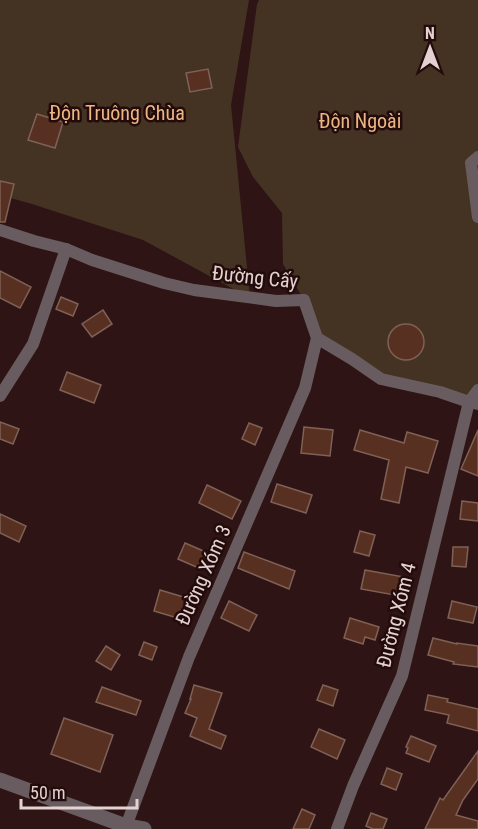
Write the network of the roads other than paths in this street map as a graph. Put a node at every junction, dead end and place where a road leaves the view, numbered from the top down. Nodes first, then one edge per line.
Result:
1 (478, 157) edge
2 (478, 217) edge
3 (0, 230) edge
4 (66, 249) junction
5 (317, 338) junction
6 (478, 390) edge
7 (0, 396) edge
8 (473, 403) edge
9 (0, 780) edge
10 (125, 828) edge
11 (144, 829) edge
12 (337, 829) edge

1 - 2 street
3 - 4 street
4 - 5 street, Đường Cấy
4 - 7 street
5 - 8 street
5 - 10 street, Đường Xóm 3
6 - 8 street
8 - 12 street, Đường Xóm 4
9 - 10 street
10 - 11 street

